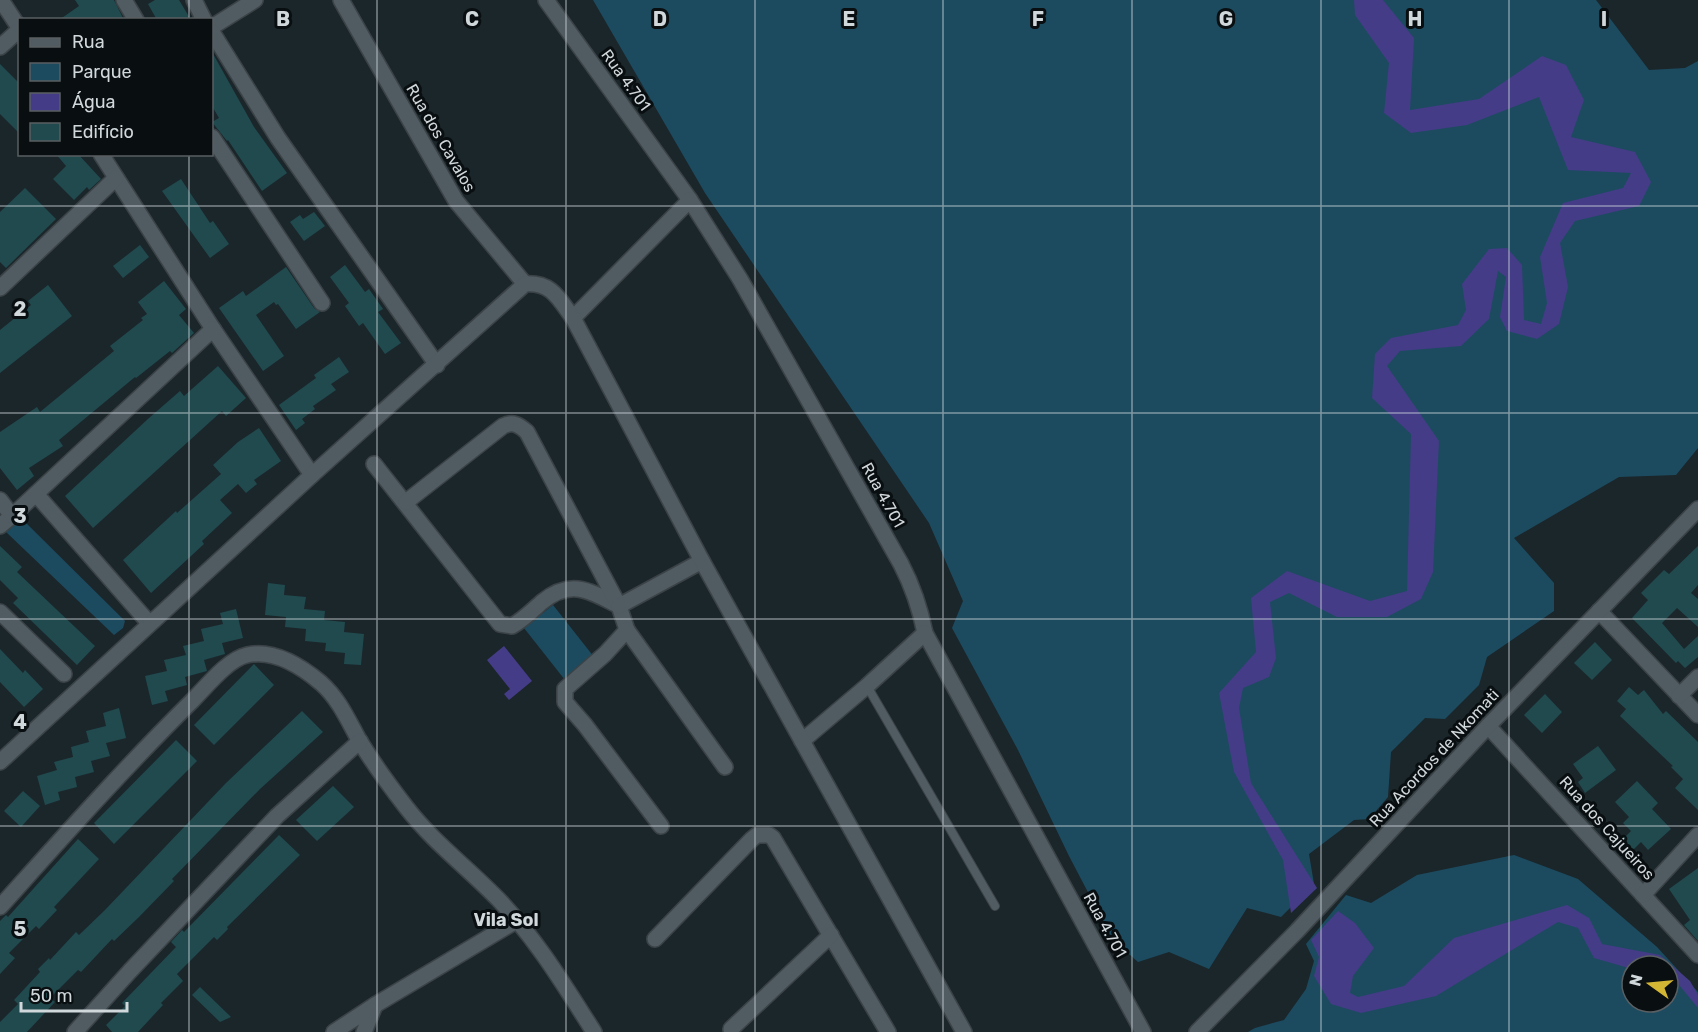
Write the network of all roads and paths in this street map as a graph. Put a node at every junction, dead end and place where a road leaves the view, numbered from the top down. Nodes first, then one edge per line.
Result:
1 (1, 0) edge
2 (124, 0) edge
3 (194, 0) edge
4 (255, 0) edge
5 (340, 0) edge
6 (546, 0) edge
7 (135, 18) edge
8 (203, 18) edge
9 (18, 26) edge
10 (213, 26) edge
11 (18, 31) edge
12 (213, 34) edge
13 (0, 47) edge
14 (213, 139) edge
15 (102, 156) edge
16 (116, 178) junction
17 (690, 200) junction
18 (525, 284) junction
19 (0, 288) edge
20 (322, 303) dead end
21 (573, 318) junction
22 (213, 329) junction
23 (437, 365) junction
24 (374, 464) dead end
25 (312, 475) junction
26 (36, 494) junction
27 (0, 500) edge
28 (406, 502) junction
29 (1698, 509) edge
30 (6, 521) edge
31 (702, 561) junction
32 (620, 606) junction
33 (1599, 611) junction
34 (0, 612) edge
35 (149, 623) junction
36 (627, 630) junction
37 (925, 633) junction
38 (64, 674) dead end
39 (1698, 677) edge
40 (867, 686) junction
41 (1679, 696) junction
42 (1698, 715) edge
43 (1488, 726) junction
44 (360, 741) junction
45 (802, 741) junction
46 (0, 762) edge
47 (725, 767) dead end
48 (662, 826) dead end
49 (1698, 835) edge
50 (1643, 895) junction
51 (994, 906) dead end
52 (0, 907) edge
53 (516, 921) junction
54 (831, 935) junction
55 (655, 939) dead end
56 (1698, 955) edge
57 (375, 1005) junction
58 (731, 1029) dead end
59 (75, 1032) edge
60 (334, 1032) edge
61 (364, 1032) edge
62 (594, 1032) edge
63 (888, 1032) edge
64 (964, 1032) edge
65 (1143, 1032) edge
66 (1197, 1032) edge

1 - 9 street
2 - 7 street
3 - 8 street
4 - 10 street
5 - 18 street, Rua dos Cavalos
6 - 17 street, Rua 4.701
11 - 13 street
12 - 23 street
14 - 20 street
15 - 16 street
16 - 19 street
16 - 22 street
17 - 21 street
17 - 37 street, Rua 4.701
18 - 21 street
18 - 23 street
21 - 31 street
22 - 25 street
22 - 26 street
23 - 25 street
24 - 28 street
25 - 35 street
26 - 30 street
26 - 35 street
27 - 30 street
28 - 32 street
28 - 32 street
29 - 33 street, Rua Acordos de Nkomati
31 - 32 street
31 - 45 street
32 - 36 street
33 - 41 street
33 - 43 street, Rua Acordos de Nkomati
34 - 38 street
35 - 46 street
36 - 47 street
36 - 48 street
37 - 40 street
37 - 65 street, Rua 4.701
39 - 41 street
40 - 45 street
40 - 51 lane
41 - 42 street
43 - 50 street, Rua dos Cajueiros
43 - 66 street, Rua Acordos de Nkomati
44 - 52 street
44 - 53 street
44 - 59 street
45 - 64 street
49 - 50 street
50 - 56 street, Rua dos Cajueiros
53 - 57 street
53 - 62 street
54 - 55 street
54 - 58 street
54 - 63 street
57 - 60 street
57 - 61 street

